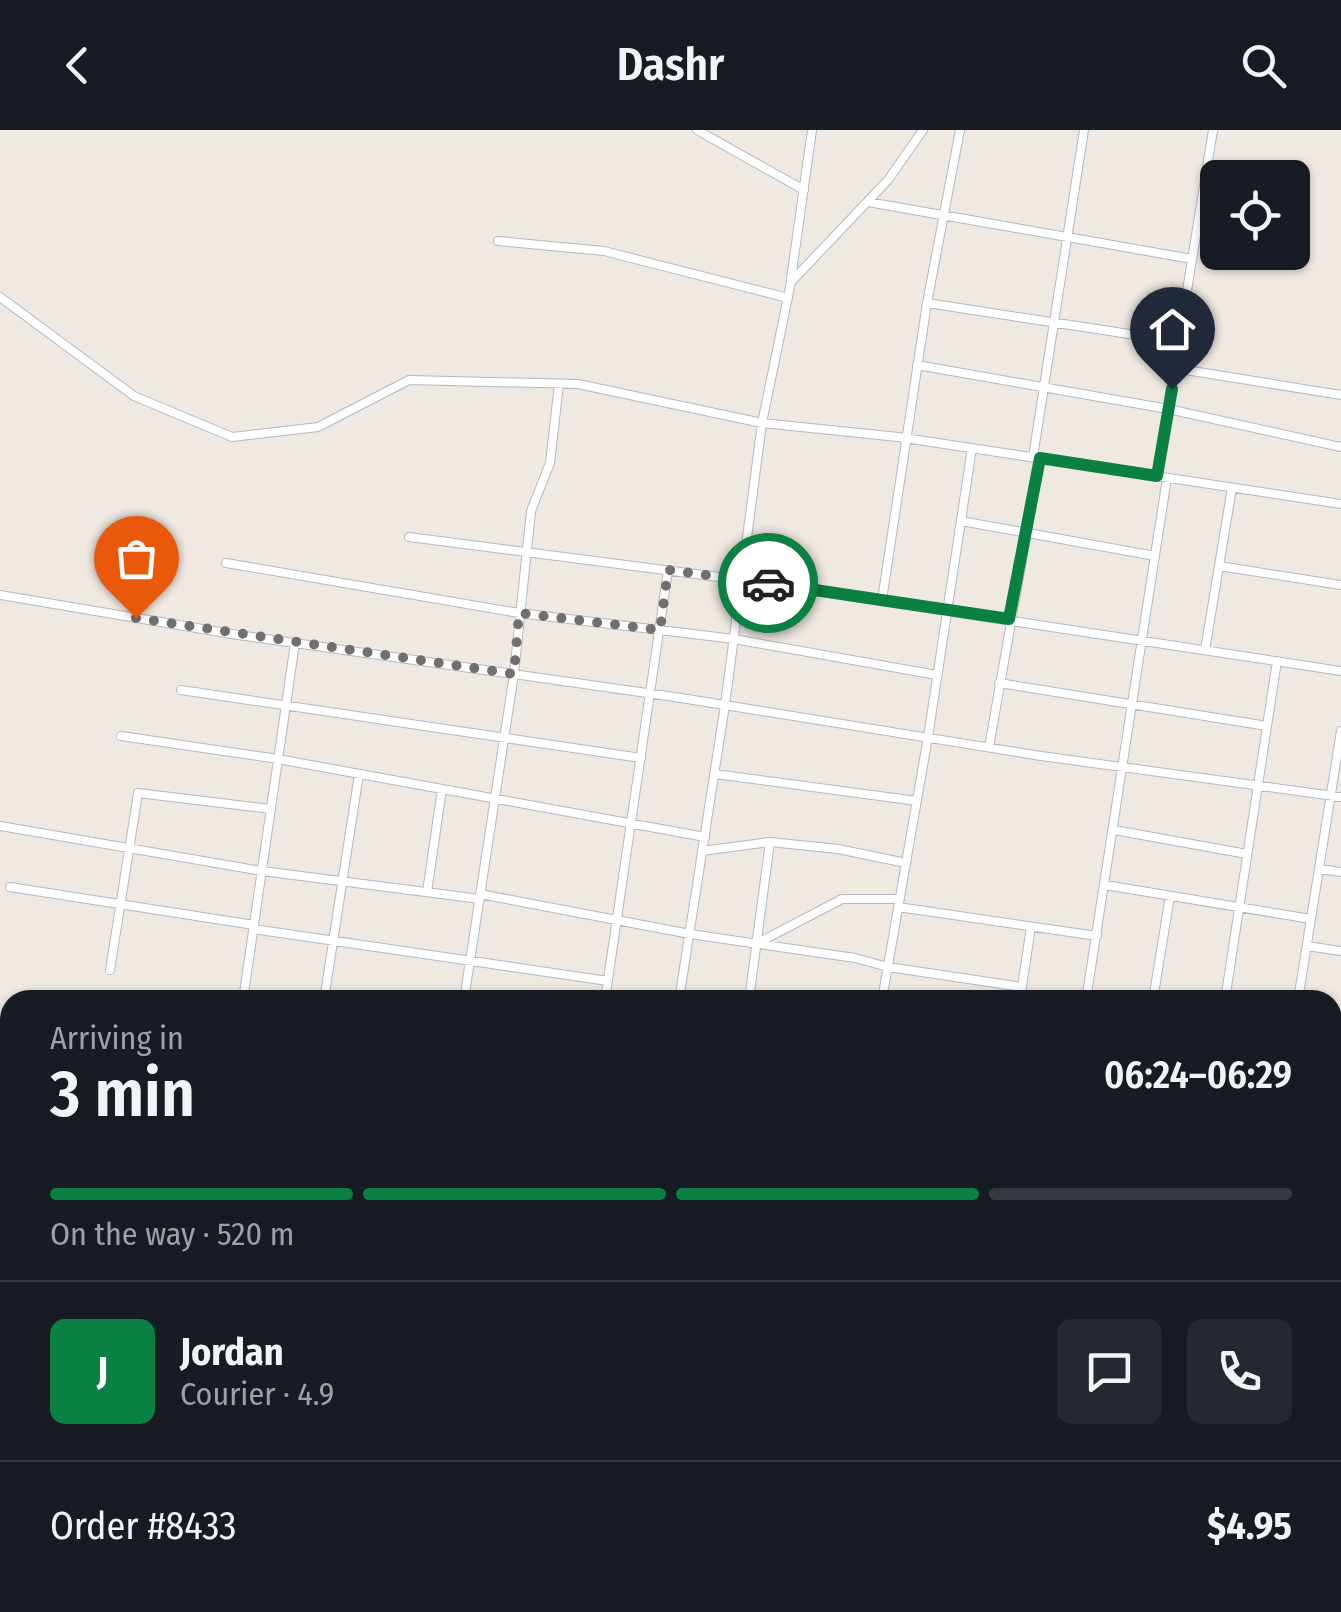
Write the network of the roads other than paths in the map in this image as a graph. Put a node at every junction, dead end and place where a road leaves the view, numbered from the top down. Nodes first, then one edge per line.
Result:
1 (697, 130) edge
2 (812, 130) edge
3 (922, 130) edge
4 (960, 130) edge
5 (1084, 130) edge
6 (1213, 130) edge
7 (804, 190) junction
8 (868, 202) junction
9 (944, 216) junction
10 (1068, 237) junction
11 (498, 241) dead end
12 (1192, 259) junction
13 (791, 282) junction
14 (0, 297) edge
15 (788, 298) junction
16 (927, 303) junction
17 (1056, 323) junction
18 (917, 365) junction
19 (1175, 368) junction
20 (558, 384) junction
21 (1045, 388) junction
22 (1341, 395) edge
23 (1168, 409) junction
24 (762, 423) junction
25 (905, 438) junction
26 (1341, 447) edge
27 (972, 448) junction
28 (1036, 458) junction
29 (1162, 477) junction
30 (1232, 488) junction
31 (1341, 504) edge
32 (961, 521) junction
33 (1026, 532) junction
34 (409, 537) dead end
35 (525, 552) junction
36 (1155, 556) junction
37 (226, 562) dead end
38 (1218, 566) junction
39 (668, 570) junction
40 (742, 580) junction
41 (1341, 585) edge
42 (0, 595) edge
43 (882, 600) junction
44 (947, 610) junction
45 (519, 613) junction
46 (1009, 619) junction
47 (660, 630) junction
48 (734, 640) junction
49 (1142, 640) junction
50 (294, 643) junction
51 (1205, 650) junction
52 (1277, 661) junction
53 (1341, 672) edge
54 (514, 674) junction
55 (937, 676) junction
56 (999, 683) junction
57 (181, 690) dead end
58 (651, 694) junction
59 (1133, 704) junction
60 (726, 705) junction
61 (286, 707) junction
62 (1267, 726) junction
63 (1341, 731) edge
64 (121, 736) dead end
65 (504, 738) junction
66 (928, 738) junction
67 (989, 747) junction
68 (642, 758) junction
69 (278, 759) junction
70 (1124, 767) junction
71 (358, 774) junction
72 (715, 774) junction
73 (1258, 785) junction
74 (442, 790) junction
75 (1336, 796) edge
76 (495, 799) junction
77 (917, 801) junction
78 (271, 809) junction
79 (632, 824) junction
80 (0, 826) edge
81 (1114, 830) junction
82 (705, 836) junction
83 (770, 842) junction
84 (129, 850) junction
85 (702, 852) junction
86 (1247, 854) junction
87 (906, 863) junction
88 (1319, 869) junction
89 (262, 870) junction
90 (1341, 872) edge
91 (344, 881) junction
92 (1105, 885) junction
93 (10, 887) dead end
94 (427, 892) junction
95 (480, 896) junction
96 (1170, 896) junction
97 (899, 903) junction
98 (121, 904) junction
99 (1239, 907) junction
100 (1311, 919) junction
101 (617, 920) junction
102 (1032, 926) junction
103 (254, 927) junction
104 (690, 934) junction
105 (1096, 936) junction
106 (334, 940) junction
107 (756, 944) junction
108 (1306, 946) junction
109 (1341, 951) edge
110 (470, 961) junction
111 (888, 967) junction
112 (110, 970) dead end
113 (608, 981) junction
114 (1022, 987) junction
115 (245, 990) edge
116 (326, 990) edge
117 (466, 990) edge
118 (607, 990) edge
119 (681, 990) edge
120 (750, 990) edge
121 (884, 990) edge
122 (1022, 990) edge
123 (1088, 990) edge
124 (1154, 990) edge
125 (1227, 990) edge
126 (1299, 990) edge

1 - 7 street
2 - 7 street
3 - 8 street
4 - 9 street
5 - 10 street
6 - 12 street
7 - 13 street
8 - 9 street
8 - 13 street
9 - 10 street
9 - 16 street
10 - 12 street
10 - 17 street
11 - 15 street
12 - 19 street
13 - 15 street
14 - 20 street
15 - 24 street
16 - 17 street
16 - 18 street
17 - 19 street
17 - 21 street
18 - 21 street
18 - 25 street
19 - 22 street
19 - 23 street
20 - 24 street
20 - 35 street
21 - 23 street
21 - 28 street
23 - 26 street
23 - 29 street
24 - 25 street
24 - 40 street
25 - 27 street
25 - 43 street
27 - 28 street
27 - 32 street
28 - 29 street
28 - 33 street
29 - 30 street
29 - 36 street
30 - 31 street
30 - 38 street
32 - 33 street
32 - 44 street
33 - 36 street
33 - 46 street
34 - 35 street
35 - 39 street
35 - 45 street
36 - 49 street
37 - 45 street
38 - 41 street
38 - 51 street
39 - 40 street
39 - 47 street
40 - 43 street
40 - 48 street
42 - 50 street
43 - 44 street
44 - 46 street
44 - 55 street
45 - 47 street
45 - 54 street
46 - 49 street
46 - 56 street
47 - 48 street
47 - 58 street
48 - 55 street
48 - 60 street
49 - 51 street
49 - 59 street
50 - 54 street
50 - 61 street
51 - 52 street
52 - 53 street
52 - 62 street
54 - 58 street
54 - 65 street
55 - 66 street
56 - 59 street
56 - 67 street
57 - 61 street
58 - 60 street
58 - 68 street
59 - 62 street
59 - 70 street
60 - 66 street
60 - 72 street
61 - 65 street
61 - 69 street
62 - 73 street
63 - 75 street
64 - 69 street
65 - 68 street
65 - 76 street
66 - 67 street
66 - 77 street
67 - 70 street
68 - 79 street
69 - 71 street
69 - 78 street
70 - 73 street
70 - 81 street
71 - 74 street
71 - 91 street
72 - 77 street
72 - 82 street
73 - 75 street
73 - 86 street
74 - 76 street
74 - 94 street
75 - 88 street
76 - 79 street
76 - 95 street
77 - 87 street
78 - 84 street
78 - 89 street
79 - 82 street
79 - 101 street
80 - 84 street
81 - 86 street
81 - 92 street
82 - 85 street
83 - 85 street
83 - 87 street
83 - 107 street
84 - 89 street
84 - 98 street
85 - 104 street
86 - 99 street
87 - 97 street
88 - 90 street
88 - 100 street
89 - 91 street
89 - 103 street
91 - 94 street
91 - 106 street
92 - 96 street
92 - 105 street
93 - 98 street
94 - 95 street
95 - 101 street
95 - 110 street
96 - 99 street
96 - 124 street
97 - 102 street
97 - 107 street
97 - 111 street
98 - 103 street
98 - 112 street
99 - 100 street
99 - 125 street
100 - 108 street
101 - 104 street
101 - 113 street
102 - 105 street
102 - 114 street
103 - 106 street
103 - 115 street
104 - 107 street
104 - 119 street
105 - 123 street
106 - 110 street
106 - 116 street
107 - 111 street
107 - 120 street
108 - 109 street
108 - 126 street
110 - 113 street
110 - 117 street
111 - 114 street
111 - 121 street
113 - 118 street
114 - 122 street

